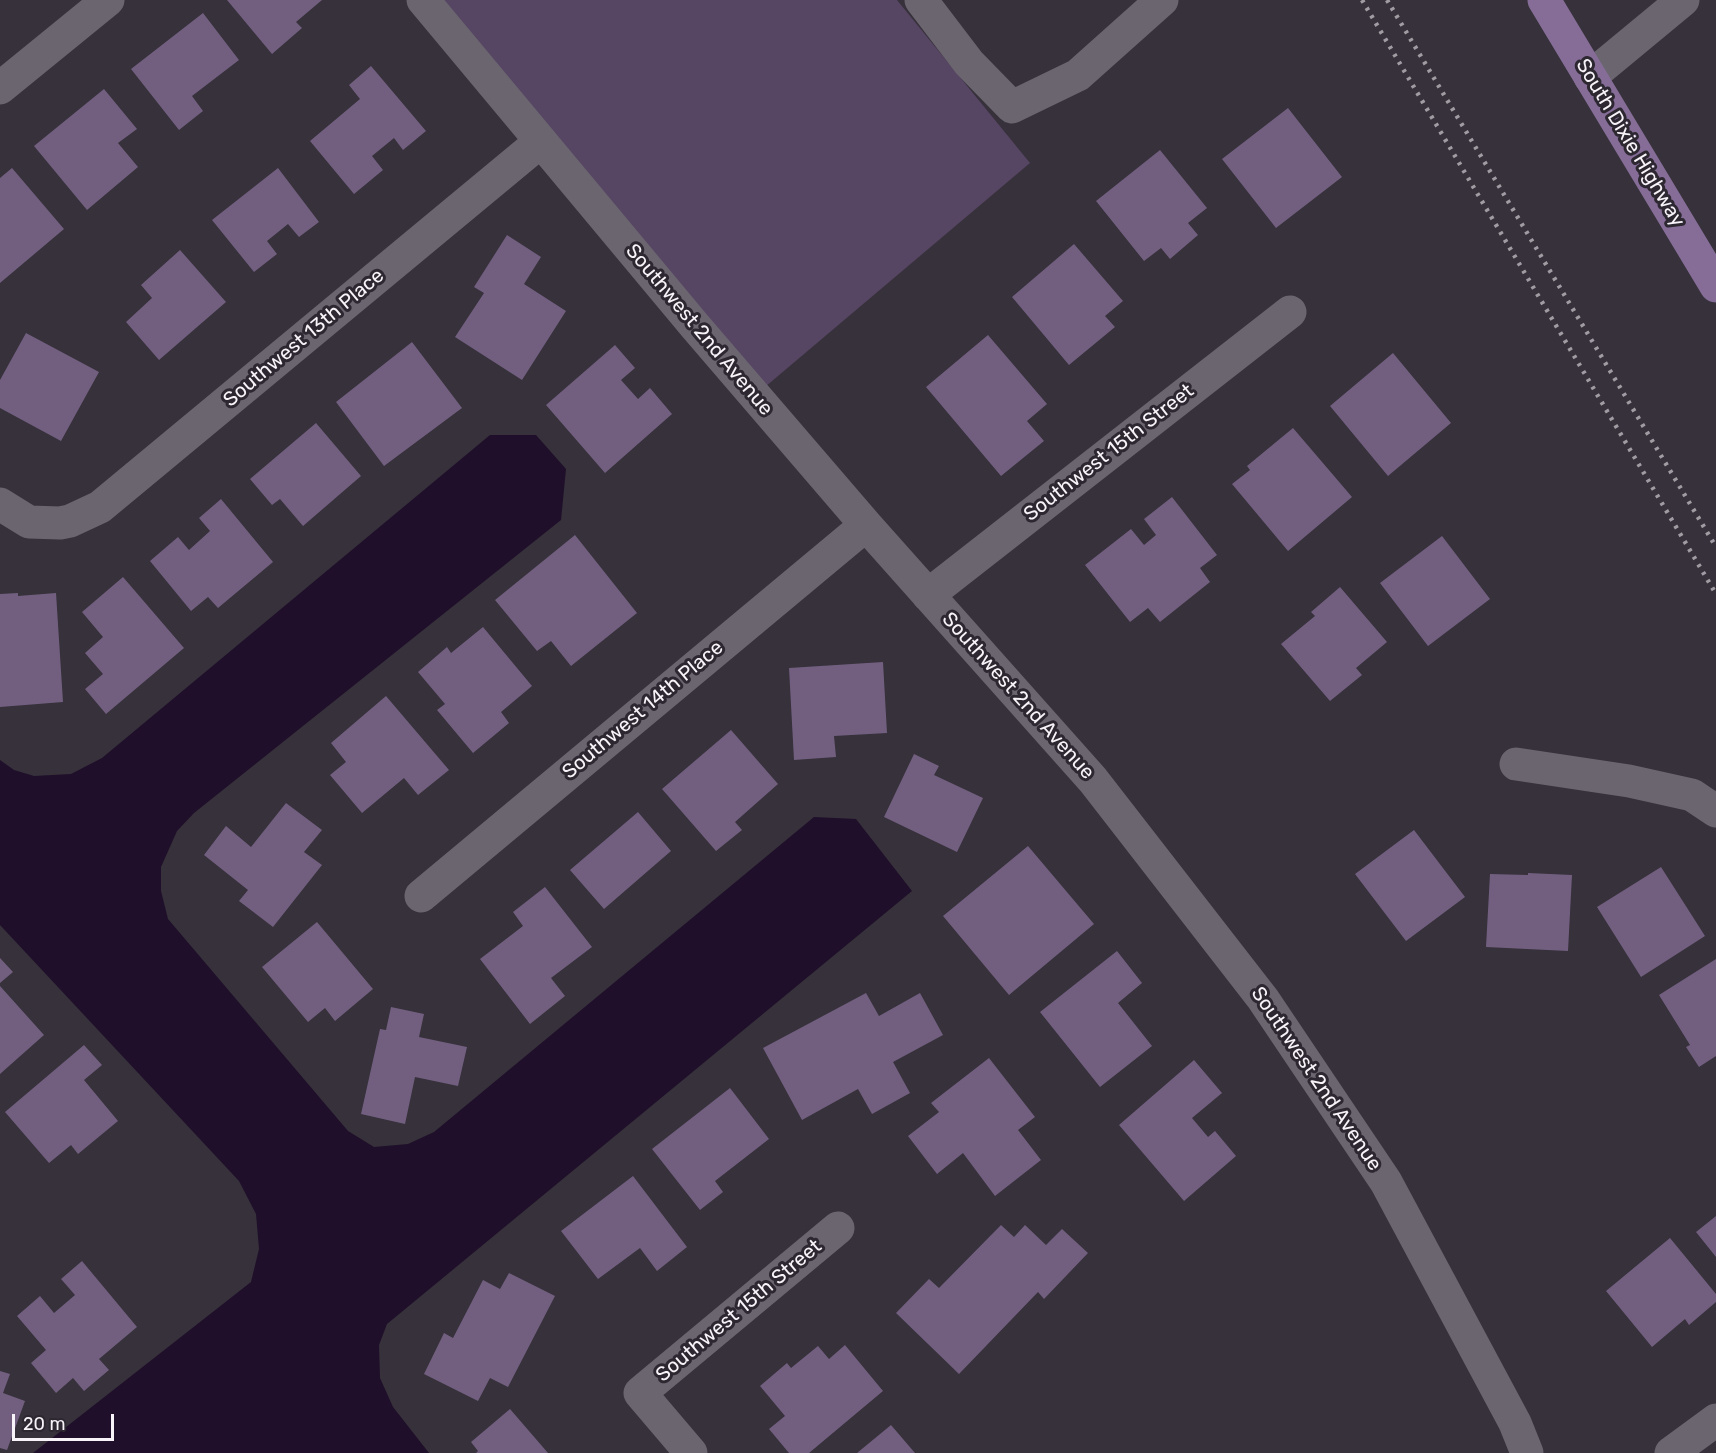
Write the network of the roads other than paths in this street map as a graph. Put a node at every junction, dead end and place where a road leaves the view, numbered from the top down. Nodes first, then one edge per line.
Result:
1 (108, 0) edge
2 (423, 0) edge
3 (921, 0) edge
4 (1162, 0) edge
5 (1544, 0) edge
6 (1683, 0) edge
7 (1590, 77) junction
8 (0, 88) edge
9 (540, 142) junction
10 (1716, 286) edge
11 (1290, 312) dead end
12 (0, 504) edge
13 (866, 525) junction
14 (928, 595) junction
15 (1516, 764) dead end
16 (1716, 811) edge
17 (421, 896) dead end
18 (838, 1228) dead end
19 (1716, 1420) edge
20 (691, 1453) edge
21 (1527, 1453) edge
22 (1671, 1453) edge

1 - 8 street
2 - 9 street, Southwest 2nd Avenue
3 - 4 street
5 - 7 main road, South Dixie Highway
6 - 7 street
7 - 10 main road, South Dixie Highway
9 - 12 street, Southwest 13th Place
9 - 13 street, Southwest 2nd Avenue
11 - 14 street, Southwest 15th Street
13 - 14 street, Southwest 2nd Avenue
13 - 17 street, Southwest 14th Place
14 - 21 street, Southwest 2nd Avenue
15 - 16 street
18 - 20 street, Southwest 15th Street
19 - 22 street

